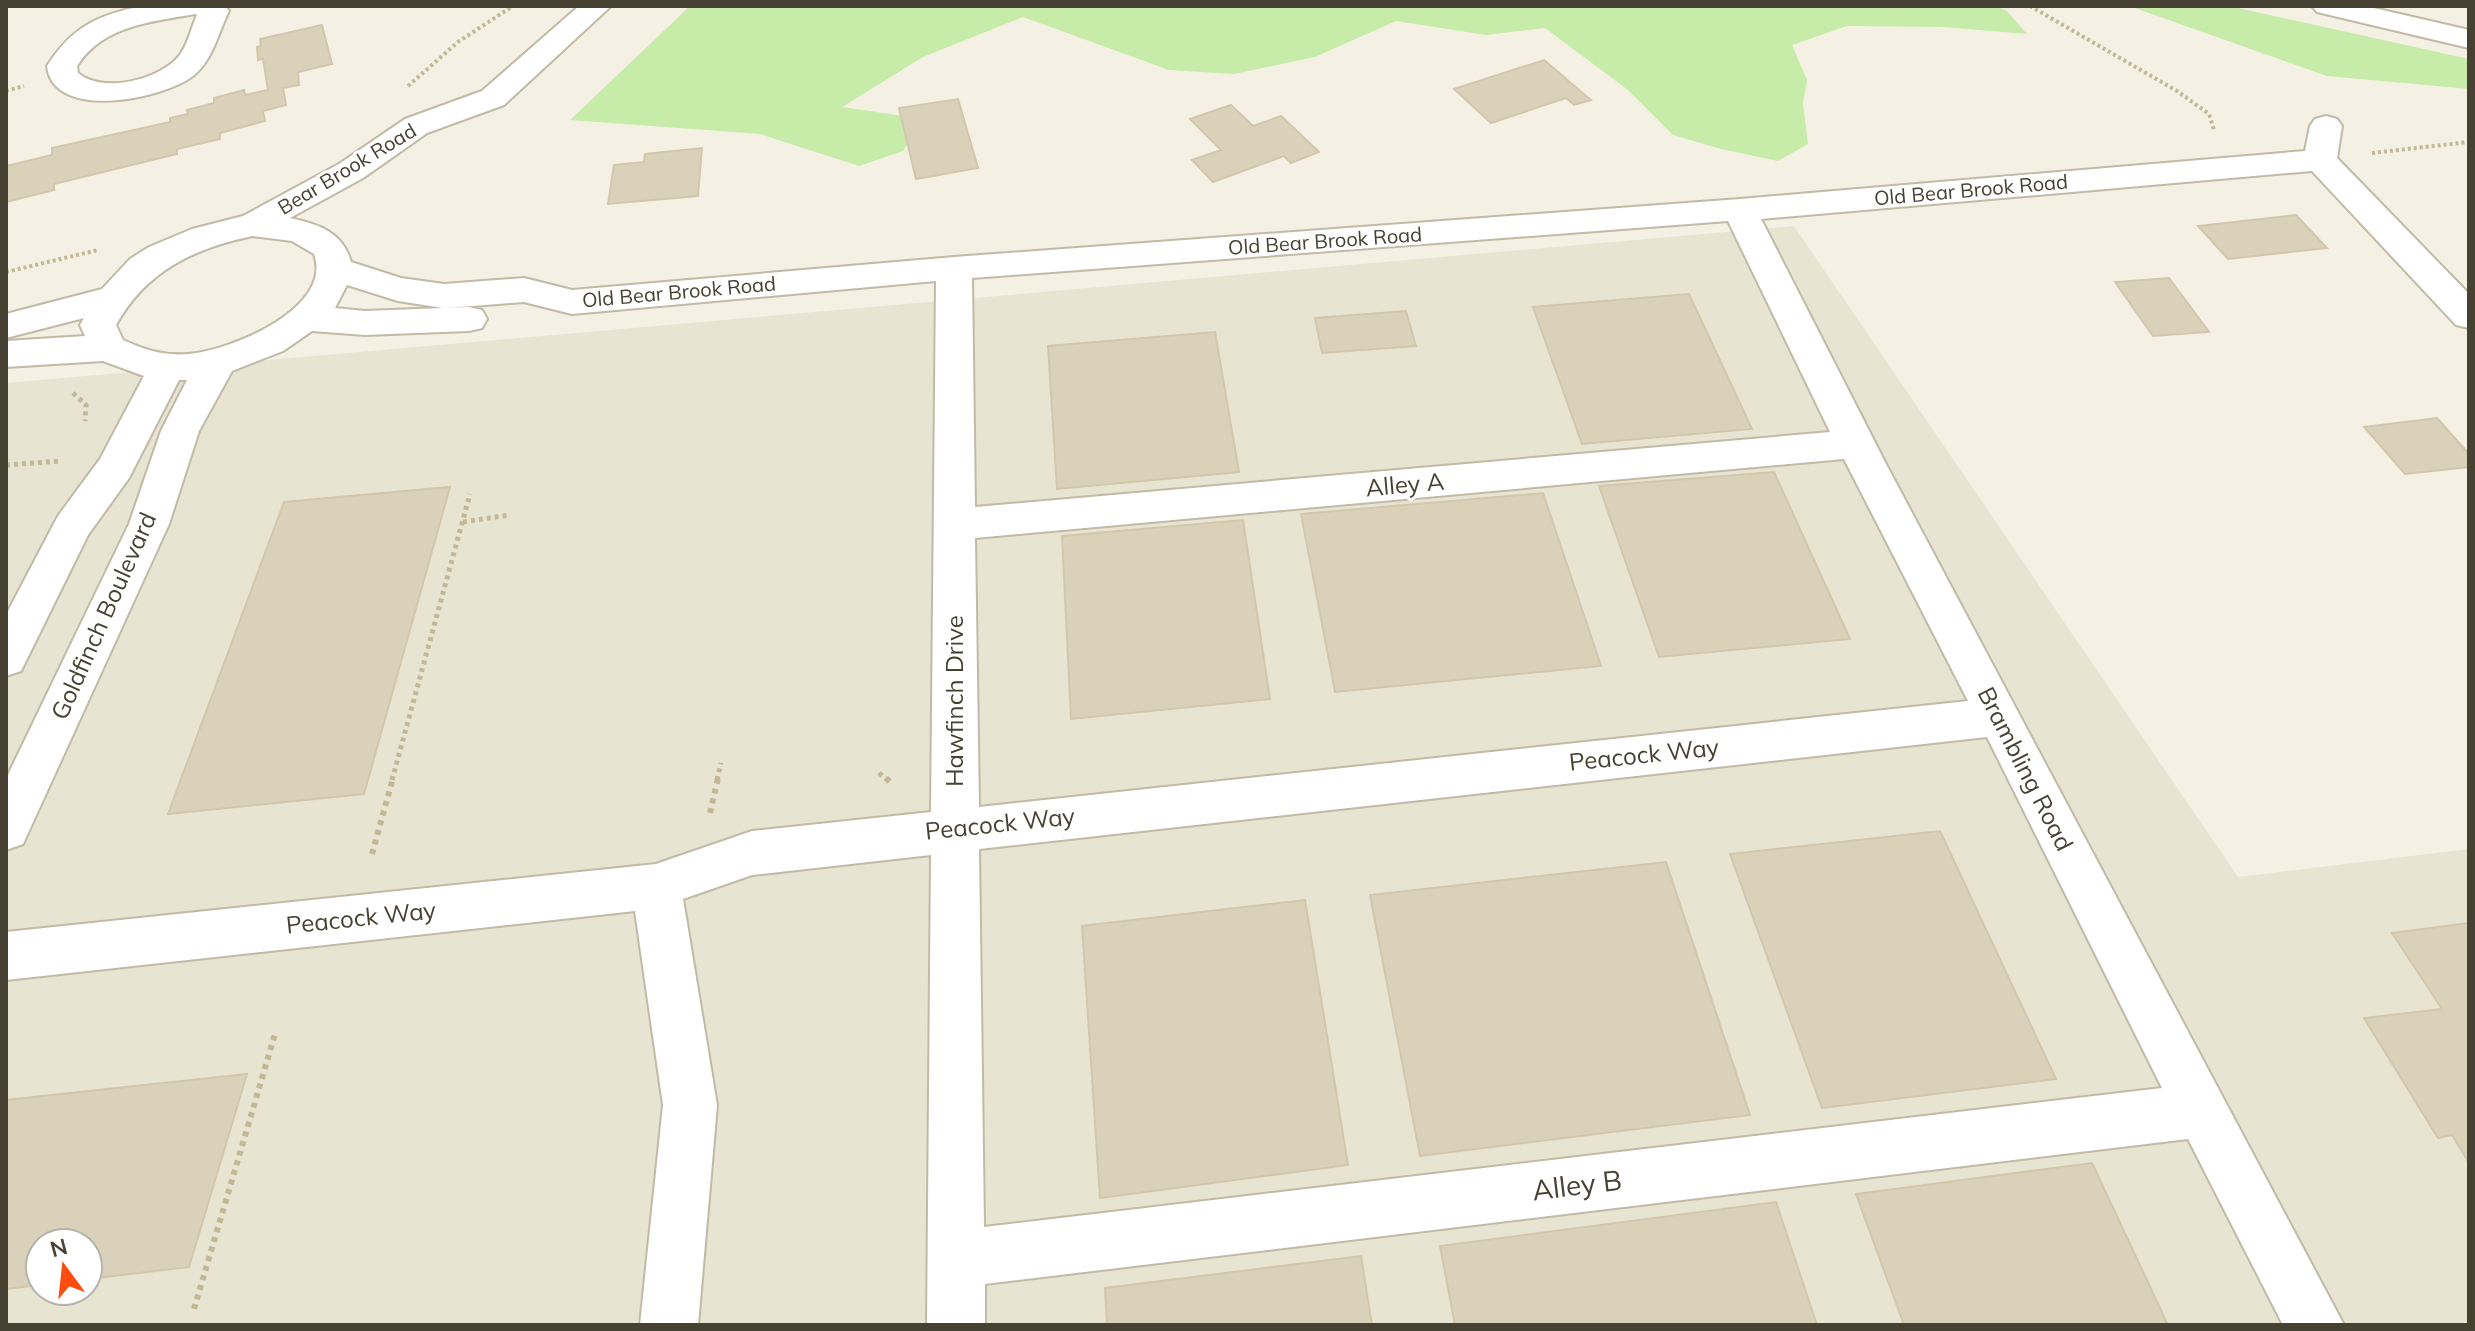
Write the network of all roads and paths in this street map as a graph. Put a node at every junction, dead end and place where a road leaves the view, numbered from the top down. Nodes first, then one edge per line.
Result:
1 (195, 6) edge
2 (513, 6) edge
3 (596, 6) edge
4 (2030, 6) edge
5 (2327, 6) edge
6 (2422, 6) edge
7 (2359, 14) junction
8 (2469, 39) edge
9 (25, 86) dead end
10 (6, 91) edge
11 (401, 93) dead end
12 (493, 98) junction
13 (2326, 126) dead end
14 (2207, 140) dead end
15 (2469, 142) edge
16 (2320, 160) junction
17 (1740, 210) junction
18 (253, 225) junction
19 (101, 249) dead end
20 (327, 254) junction
21 (954, 268) junction
22 (6, 272) edge
23 (110, 299) junction
24 (572, 302) junction
25 (2469, 316) edge
26 (304, 318) junction
27 (6, 326) edge
28 (108, 348) junction
29 (6, 354) edge
30 (220, 361) junction
31 (167, 367) junction
32 (65, 390) dead end
33 (81, 433) dead end
34 (1854, 444) junction
35 (67, 460) dead end
36 (6, 465) edge
37 (470, 494) dead end
38 (509, 515) dead end
39 (463, 522) junction
40 (954, 524) junction
41 (6, 658) edge
42 (1998, 717) junction
43 (721, 763) dead end
44 (879, 773) dead end
45 (890, 782) dead end
46 (710, 813) dead end
47 (6, 829) edge
48 (956, 829) junction
49 (372, 854) dead end
50 (656, 886) junction
51 (6, 956) edge
52 (275, 1034) dead end
53 (2199, 1111) junction
54 (955, 1259) junction
55 (194, 1309) dead end
56 (669, 1325) edge
57 (956, 1325) edge
58 (2315, 1325) edge

1 - 1 street
2 - 11 path
3 - 12 street, Bear Brook Road
4 - 14 path
5 - 7 street
6 - 7 street
7 - 8 street
9 - 10 path
12 - 18 street, Bear Brook Road
12 - 20 street
13 - 16 street
15 - 16 path
16 - 17 street, Old Bear Brook Road
16 - 25 street
17 - 21 street, Old Bear Brook Road
17 - 34 street, Brambling Road
18 - 20 street, Bear Brook Road
18 - 23 street, Bear Brook Road
19 - 22 path
20 - 24 street, Old Bear Brook Road
20 - 26 street
21 - 24 street, Old Bear Brook Road
21 - 40 street, Hawfinch Drive
23 - 27 street
23 - 28 street
24 - 26 street
26 - 30 street
28 - 29 street
28 - 31 street
30 - 31 street
30 - 47 street, Goldfinch Boulevard
31 - 41 street
32 - 33 path
34 - 40 street, Alley A
34 - 42 street, Brambling Road
35 - 36 path
37 - 39 path
38 - 39 path
39 - 49 path
40 - 48 street, Hawfinch Drive
42 - 48 street, Peacock Way
42 - 53 street, Brambling Road
43 - 46 path
44 - 45 path
48 - 50 street, Peacock Way
48 - 54 street, Hawfinch Drive
50 - 51 street, Peacock Way
50 - 56 street
52 - 55 path
53 - 54 street, Alley B
53 - 58 street, Brambling Road
54 - 57 street, Hawfinch Drive

